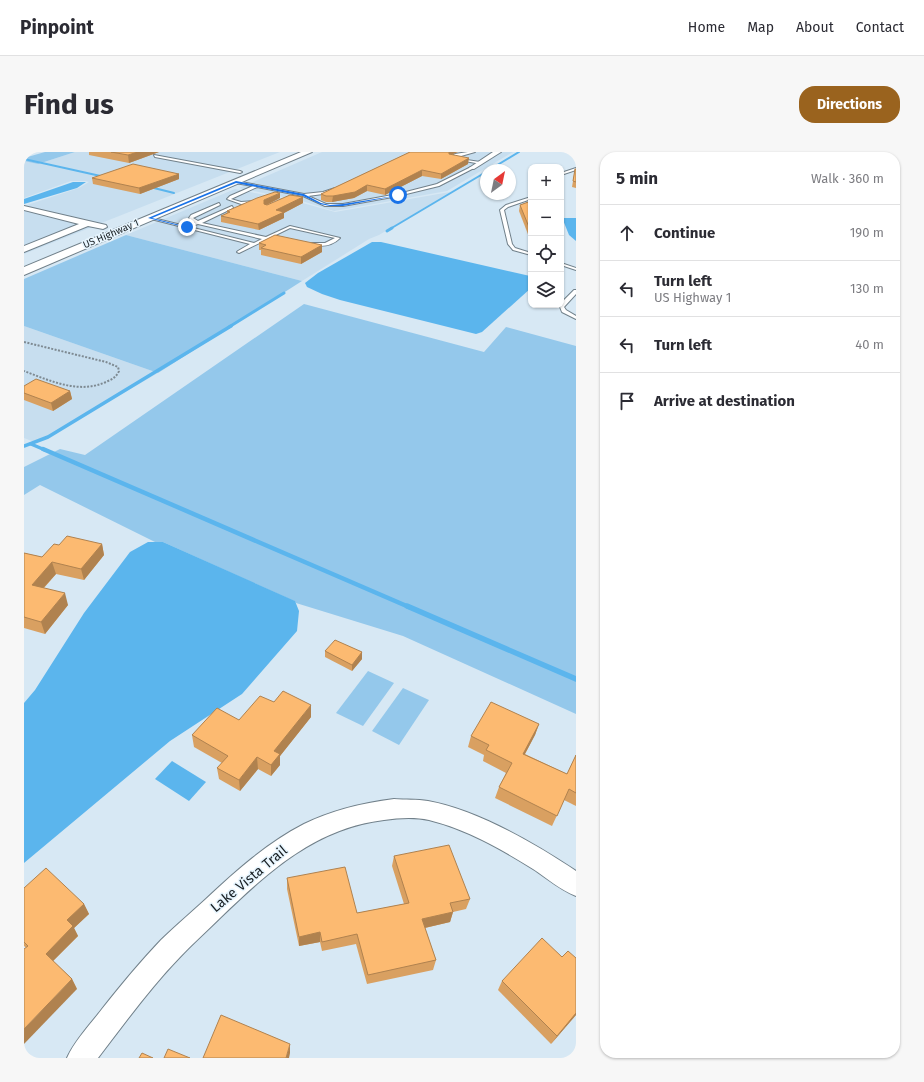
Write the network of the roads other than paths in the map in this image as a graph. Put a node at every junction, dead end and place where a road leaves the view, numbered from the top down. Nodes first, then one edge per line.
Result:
1 (289, 152) edge
2 (308, 152) edge
3 (473, 152) edge
4 (498, 152) edge
5 (155, 156) dead end
6 (480, 163) junction
7 (472, 168) joint
8 (576, 169) edge
9 (564, 173) edge
10 (238, 177) junction
11 (256, 186) junction
12 (342, 186) edge
13 (282, 191) junction
14 (276, 194) edge
15 (297, 194) junction
16 (304, 195) junction
17 (291, 197) edge
18 (528, 199) edge
19 (259, 202) edge
20 (219, 204) dead end
21 (232, 207) edge
22 (24, 208) edge
23 (149, 218) junction
24 (88, 223) junction
25 (198, 223) junction
26 (103, 227) junction
27 (187, 227) junction
28 (272, 235) junction
29 (280, 236) edge
30 (265, 238) junction
31 (95, 241) junction
32 (309, 243) edge
33 (254, 244) junction
34 (24, 249) edge
35 (239, 252) dead end
36 (528, 253) edge
37 (24, 260) edge
38 (564, 265) edge
39 (576, 269) edge
40 (24, 270) edge
41 (576, 291) edge
42 (576, 318) edge
43 (576, 885) edge
44 (81, 1058) edge

1 - 10 main road, US Highway 1
2 - 10 main road, US Highway 1
3 - 6 lane
4 - 6 street
5 - 10 lane
6 - 7 street
7 - 16 lane
8 - 9 lane
10 - 11 lane
10 - 23 main road, US Highway 1
10 - 26 main road, US Highway 1
11 - 13 lane
11 - 19 lane
12 - 16 lane
13 - 14 lane
13 - 15 lane
15 - 16 lane
15 - 17 lane
18 - 36 lane
20 - 25 lane
21 - 25 lane
22 - 24 street
23 - 27 lane
23 - 31 main road, US Highway 1
24 - 26 street
24 - 34 street
25 - 27 lane
25 - 30 lane
26 - 31 main road
26 - 37 main road, US Highway 1
27 - 33 lane
28 - 29 lane
28 - 30 lane
28 - 32 lane
30 - 33 lane
31 - 40 main road, US Highway 1
33 - 35 lane
38 - 39 lane
41 - 42 lane
43 - 44 street, Lake Vista Trail

